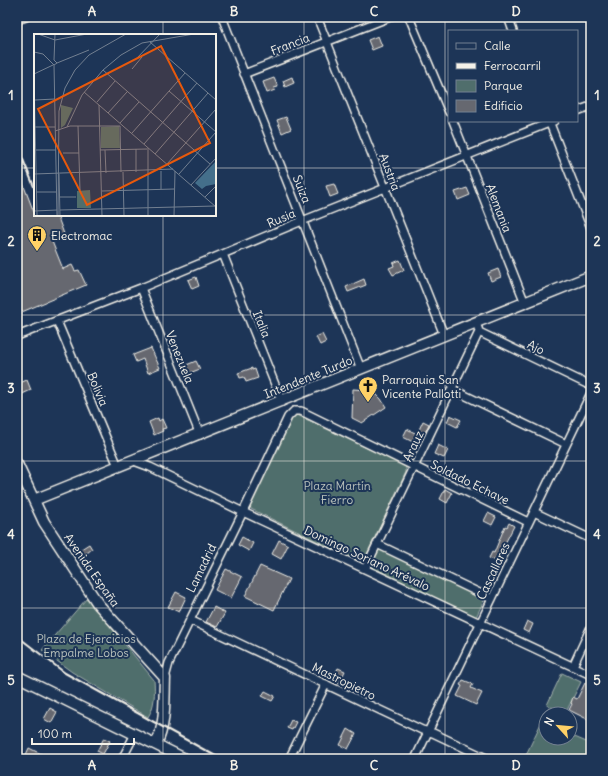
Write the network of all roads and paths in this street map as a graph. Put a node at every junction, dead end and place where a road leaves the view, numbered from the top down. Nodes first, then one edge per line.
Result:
1 (26, 17) edge
2 (222, 17) edge
3 (317, 17) edge
4 (390, 17) edge
5 (409, 17) edge
6 (508, 17) edge
7 (17, 20) edge
8 (513, 30) edge
9 (327, 41) junction
10 (244, 74) junction
11 (591, 106) edge
12 (448, 110) edge
13 (578, 111) edge
14 (453, 122) edge
15 (551, 122) edge
16 (467, 156) junction
17 (385, 189) junction
18 (302, 221) junction
19 (591, 228) edge
20 (223, 254) junction
21 (591, 276) edge
22 (141, 288) junction
23 (525, 303) junction
24 (57, 321) junction
25 (478, 327) junction
26 (17, 336) edge
27 (444, 336) junction
28 (362, 369) junction
29 (591, 386) edge
30 (452, 390) junction
31 (591, 393) edge
32 (284, 400) junction
33 (294, 411) junction
34 (200, 435) junction
35 (566, 444) junction
36 (134, 461) junction
37 (17, 464) edge
38 (118, 466) junction
39 (415, 468) junction
40 (34, 500) junction
41 (243, 512) junction
42 (534, 512) junction
43 (528, 522) junction
44 (591, 539) edge
45 (377, 544) junction
46 (365, 569) junction
47 (492, 599) junction
48 (190, 620) junction
49 (480, 623) junction
50 (591, 627) edge
51 (573, 666) junction
52 (591, 675) edge
53 (17, 676) edge
54 (165, 678) junction
55 (326, 684) junction
56 (428, 732) junction
57 (135, 734) junction
58 (156, 744) junction
59 (122, 759) edge
60 (185, 759) edge
61 (289, 759) edge
62 (415, 759) edge
63 (488, 759) edge

1 - 7 street
2 - 10 street, Suiza
3 - 9 street, Austria
4 - 9 street, Francia
5 - 12 street
6 - 8 street
9 - 10 street, Francia
9 - 17 street, Austria
10 - 18 street, Suiza
11 - 13 street
14 - 16 street, Alemania
15 - 16 street, Rusia
15 - 19 street
16 - 17 street, Rusia
16 - 23 street, Alemania
17 - 18 street, Rusia
17 - 27 street, Austria
18 - 20 street, Rusia
18 - 28 street, Suiza
20 - 22 street, Rusia
20 - 32 street, Italia
21 - 23 street, Intendente Turdo
22 - 24 street, Rusia
22 - 34 street, Venezuela
23 - 25 street, Intendente Turdo
24 - 26 street, Rusia
24 - 38 street, Bolivia
25 - 27 street, Intendente Turdo
25 - 29 street, Ajo
25 - 30 street, Arauz
27 - 28 street, Intendente Turdo
28 - 32 street, Intendente Turdo
30 - 35 street
30 - 39 street, Arauz
31 - 35 street, Cascallares
32 - 33 street, Italia
32 - 34 street, Intendente Turdo
33 - 39 street, Soldado Echave
33 - 41 street, Lamadrid
34 - 36 street, Intendente Turdo
35 - 42 street, Cascallares
36 - 38 street, Intendente Turdo
36 - 41 street, Domingo Soriano Arévalo
37 - 40 street, Avenida España
38 - 40 street, Intendente Turdo
39 - 43 street, Soldado Echave
39 - 45 street, Arauz
40 - 54 street, Avenida España
41 - 46 street, Domingo Soriano Arévalo
41 - 48 street, Lamadrid
42 - 43 street, Cascallares
42 - 44 street
43 - 47 street, Cascallares
45 - 46 street, Arauz
45 - 47 street
46 - 49 street, Domingo Soriano Arévalo
47 - 49 street, Cascallares
48 - 54 street, Lamadrid
48 - 55 street, Mastropietro
49 - 51 street, Domingo Soriano Arévalo
49 - 56 street, Cascallares
50 - 51 street
51 - 52 street, Domingo Soriano Arévalo
53 - 57 street
54 - 58 street, Lamadrid
55 - 56 street, Mastropietro
55 - 61 street
56 - 62 street, Cascallares
56 - 63 street, Mastropietro
57 - 58 street
57 - 59 street
58 - 60 street

